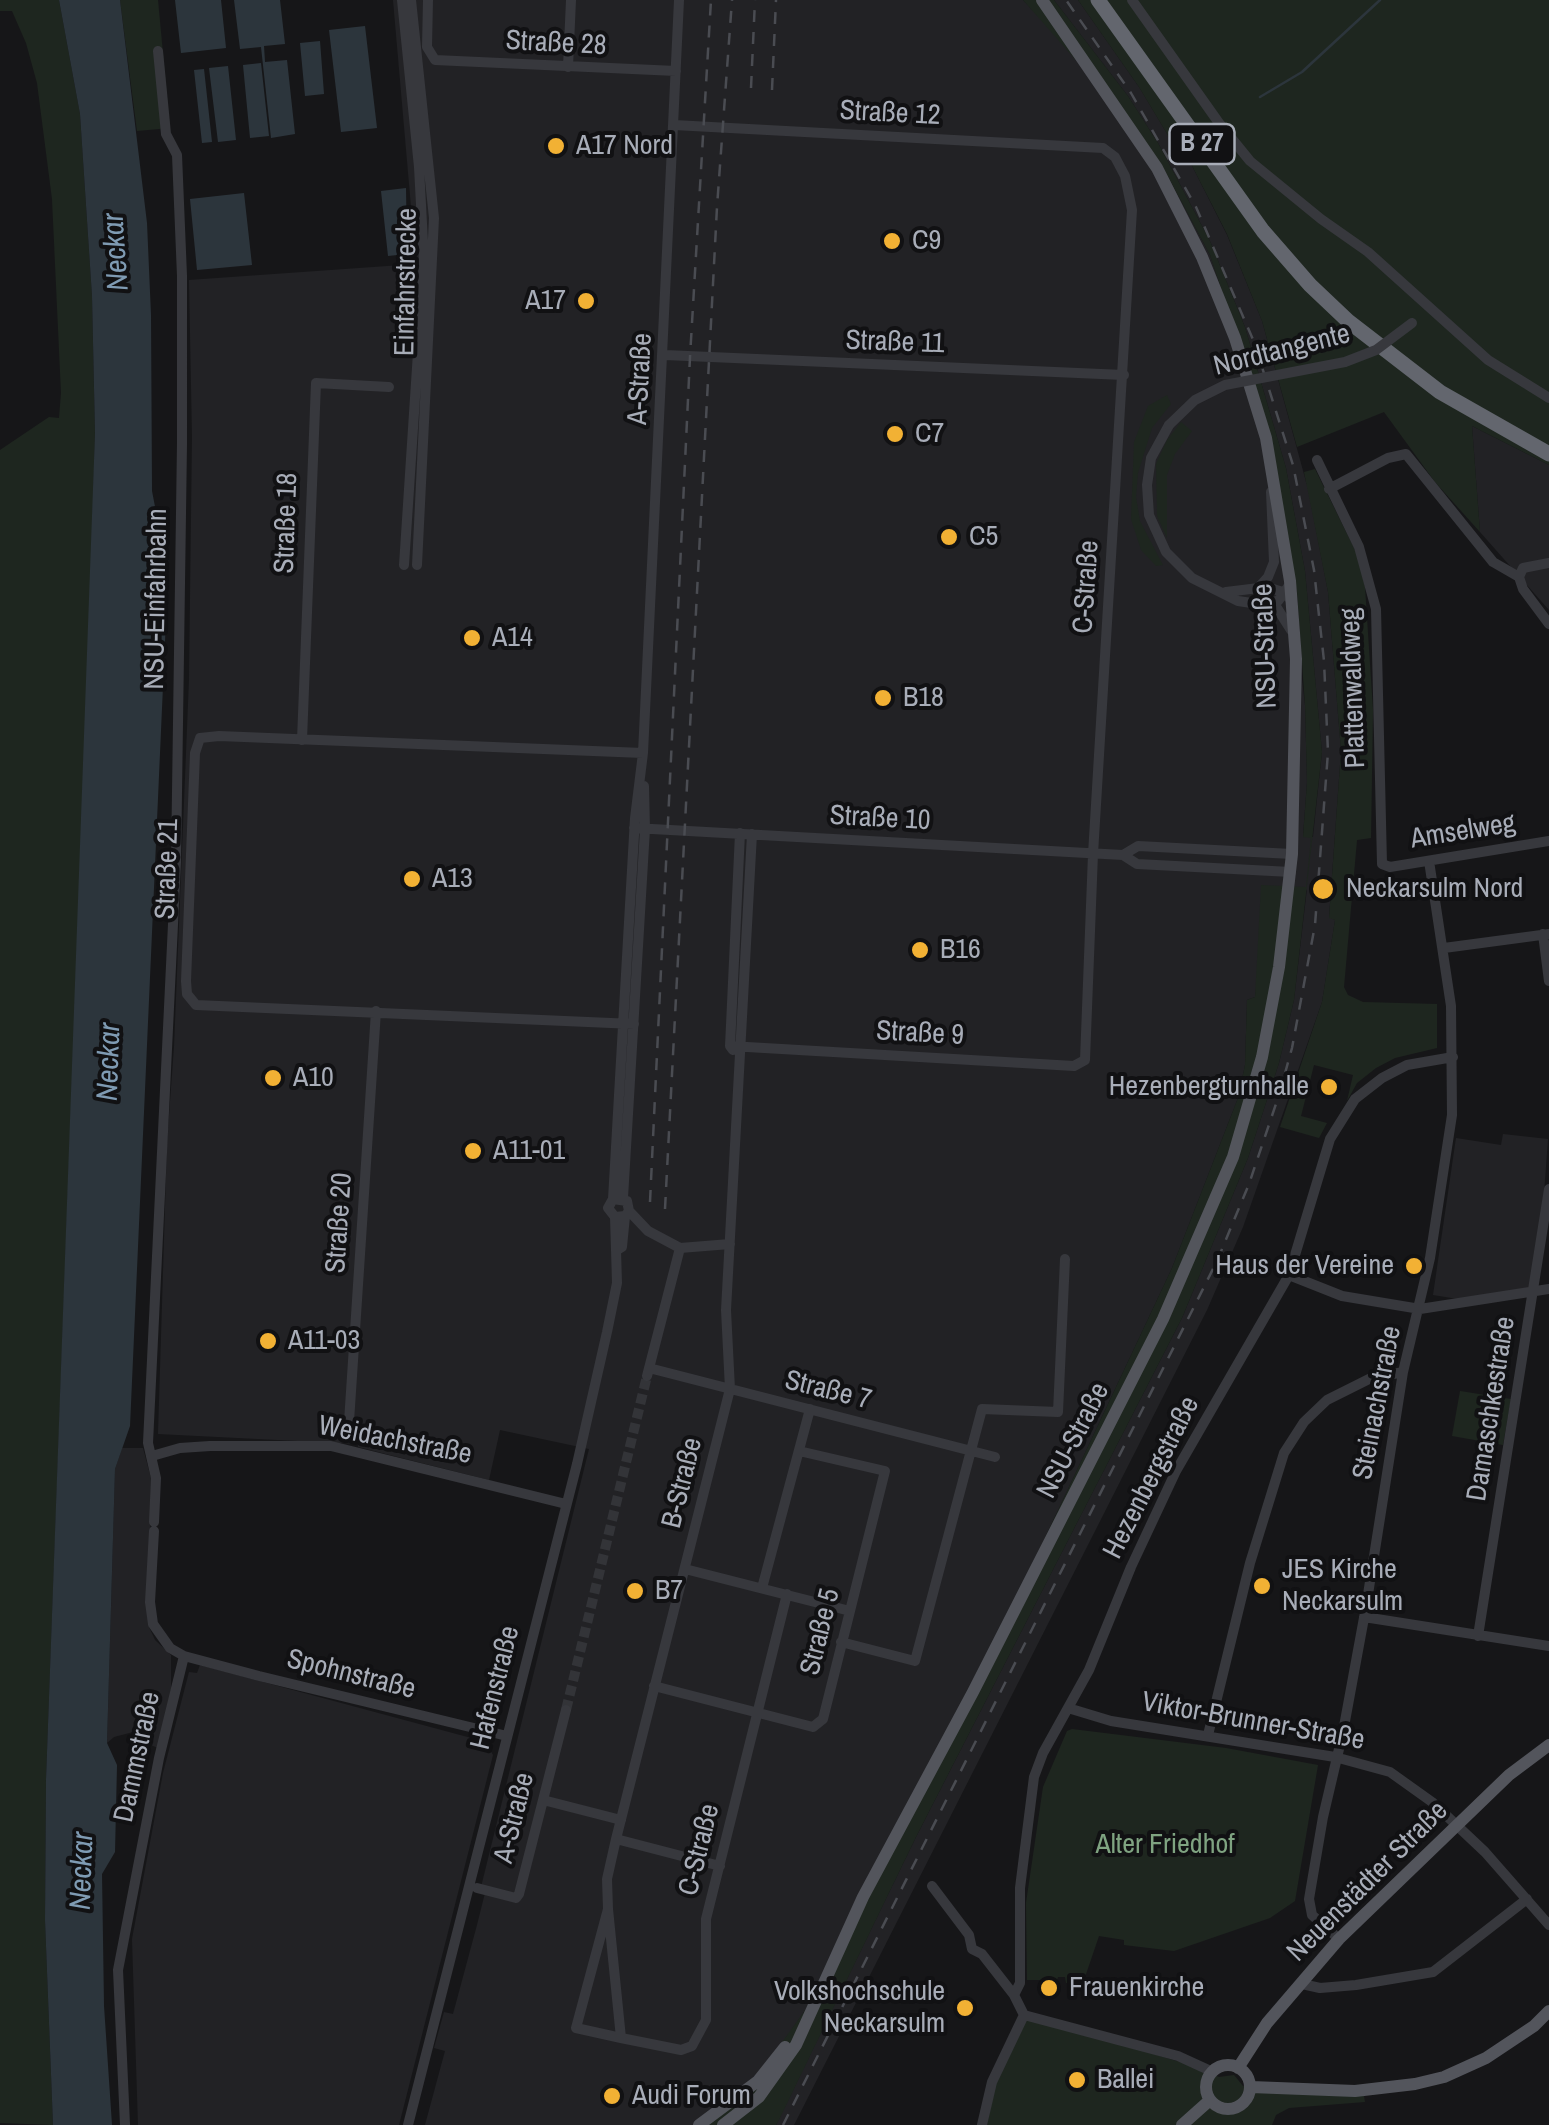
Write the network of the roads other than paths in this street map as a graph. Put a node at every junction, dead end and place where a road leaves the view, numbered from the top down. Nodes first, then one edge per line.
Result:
1 (402, 0) edge
2 (411, 0) edge
3 (428, 0) edge
4 (571, 0) edge
5 (679, 0) edge
6 (1042, 0) edge
7 (1098, 0) edge
8 (1132, 0) edge
9 (158, 51) dead end
10 (568, 67) junction
11 (676, 71) junction
12 (674, 125) junction
13 (1103, 148) joint
14 (1427, 308) junction
15 (665, 355) junction
16 (1124, 374) junction
17 (389, 387) dead end
18 (1549, 398) edge
19 (1549, 454) edge
20 (1317, 460) dead end
21 (1272, 466) junction
22 (1329, 489) junction
23 (1549, 563) edge
24 (404, 565) dead end
25 (417, 565) dead end
26 (1518, 577) junction
27 (1258, 588) junction
28 (1220, 592) junction
29 (1290, 593) junction
30 (1266, 604) junction
31 (1549, 624) edge
32 (1294, 637) junction
33 (302, 740) junction
34 (643, 756) junction
35 (639, 828) junction
36 (746, 833) junction
37 (1549, 841) edge
38 (1093, 854) junction
39 (1292, 854) junction
40 (1123, 855) junction
41 (1429, 860) junction
42 (1384, 866) joint
43 (1291, 872) junction
44 (1546, 934) edge
45 (1444, 948) junction
46 (1549, 981) edge
47 (376, 1012) junction
48 (629, 1024) junction
49 (1087, 1038) joint
50 (737, 1050) junction
51 (1454, 1057) junction
52 (1549, 1189) edge
53 (618, 1198) junction
54 (623, 1214) junction
55 (730, 1244) junction
56 (680, 1248) junction
57 (617, 1254) joint
58 (1065, 1259) dead end
59 (1288, 1275) junction
60 (1549, 1289) edge
61 (1534, 1292) junction
62 (1420, 1310) junction
63 (1403, 1372) junction
64 (730, 1389) junction
65 (810, 1409) junction
66 (348, 1436) dead end
67 (798, 1451) junction
68 (971, 1451) junction
69 (152, 1456) junction
70 (995, 1457) dead end
71 (566, 1504) junction
72 (685, 1568) junction
73 (762, 1588) junction
74 (786, 1594) junction
75 (850, 1611) junction
76 (1364, 1617) junction
77 (1478, 1636) junction
78 (842, 1642) junction
79 (1549, 1646) edge
80 (184, 1656) junction
81 (654, 1686) junction
82 (1068, 1708) junction
83 (566, 1710) tunnel mouth
84 (755, 1714) junction
85 (1208, 1735) junction
86 (507, 1736) junction
87 (1549, 1745) edge
88 (1335, 1757) junction
89 (543, 1800) junction
90 (621, 1820) junction
91 (1458, 1827) junction
92 (616, 1840) junction
93 (720, 1866) junction
94 (932, 1886) dead end
95 (477, 1888) dead end
96 (1527, 1899) junction
97 (608, 1909) junction
98 (1549, 1925) edge
99 (1339, 1939) junction
100 (1302, 1984) junction
101 (1014, 1995) junction
102 (814, 2002) junction
103 (1549, 2012) edge
104 (1024, 2015) junction
105 (621, 2038) junction
106 (1238, 2068) junction
107 (1212, 2072) junction
108 (1250, 2087) junction
109 (759, 2097) junction
110 (1210, 2100) junction
111 (125, 2125) edge
112 (408, 2125) edge
113 (698, 2125) edge
114 (723, 2125) edge
115 (745, 2125) edge
116 (982, 2125) edge
117 (1182, 2125) edge

1 - 24 street, Einfahrstrecke
2 - 25 street, Einfahrstrecke
3 - 10 street, Straße 28
4 - 10 street
5 - 11 street, A-Straße
6 - 21 main road, NSU-Straße
7 - 19 highway, B 27
8 - 14 street
9 - 69 street, NSU-Einfahrbahn
10 - 11 street, Straße 28
11 - 12 street, A-Straße
12 - 13 street, Straße 12
12 - 15 street, A-Straße
13 - 16 street, C-Straße
14 - 18 street
14 - 28 street, Nordtangente, bridge
15 - 16 street, Straße 11
15 - 34 street, A-Straße
16 - 38 street, C-Straße
17 - 33 street, Straße 18
20 - 22 street, Plattenwaldweg
21 - 27 street
21 - 29 main road, NSU-Straße
22 - 26 street
22 - 42 street, Plattenwaldweg
23 - 26 street
26 - 31 street
27 - 28 street
27 - 29 street
28 - 30 street, Nordtangente
29 - 30 street
29 - 32 main road, NSU-Straße
30 - 32 street
32 - 39 main road, NSU-Straße
33 - 34 street, Straße 21
33 - 47 street, Straße 21
34 - 35 street, A-Straße
35 - 36 street, Straße 10
35 - 48 street, A-Straße
36 - 38 street, Straße 10
36 - 50 street, B-Straße
37 - 41 street, Amselweg
38 - 40 street, Straße 10
38 - 49 street, C-Straße
39 - 40 street
39 - 43 main road, NSU-Straße
40 - 43 street
41 - 42 street, Amselweg
41 - 45 street, Steinachstraße
43 - 102 main road, NSU-Straße
44 - 45 street
44 - 46 street
45 - 51 street, Steinachstraße
47 - 48 street, Straße 21
47 - 66 street, Straße 20
48 - 53 street, A-Straße
49 - 50 street, Straße 9
50 - 55 street, B-Straße
51 - 59 street, Hezenbergstraße
51 - 62 street, Steinachstraße
52 - 61 street, Damaschkestraße
53 - 54 street, A-Straße
53 - 54 street, A-Straße
54 - 56 street
54 - 57 street, A-Straße
55 - 56 street
55 - 64 street, B-Straße
56 - 64 street, Straße 7
57 - 71 street, Hafenstraße
58 - 68 street
59 - 62 street
59 - 82 street, Hezenbergstraße
60 - 61 street
61 - 62 street
61 - 77 street, Damaschkestraße
62 - 63 street, Steinachstraße
63 - 76 street, Steinachstraße
63 - 85 street
64 - 65 street, Straße 7
64 - 72 street, B-Straße
65 - 67 street
65 - 68 street, Straße 7
67 - 73 street
67 - 75 street, Straße 5
68 - 70 street, Straße 7
68 - 78 street
69 - 71 street, Weidachstraße
69 - 80 street
71 - 86 street, Hafenstraße
72 - 73 street
72 - 81 street, B-Straße
73 - 74 street
74 - 75 street
74 - 84 street, C-Straße
75 - 78 street, Straße 5
76 - 77 street
76 - 88 street, Steinachstraße
77 - 79 street
78 - 84 street, Straße 5
80 - 86 street, Spohnstraße
80 - 111 street, Dammstraße
81 - 84 street, Straße 5
81 - 90 street, B-Straße
82 - 85 street, Viktor-Brunner-Straße
82 - 101 street, Hezenbergstraße
83 - 89 street, A-Straße
84 - 93 street, C-Straße
85 - 88 street, Viktor-Brunner-Straße
86 - 112 street, Hafenstraße
87 - 91 main road, Neuenstädter Straße
88 - 91 street, Viktor-Brunner-Straße
88 - 99 street, Steinachstraße
89 - 90 street
89 - 95 street, A-Straße
90 - 92 street, B-Straße
91 - 96 street, Viktor-Brunner-Straße
91 - 99 main road, Neuenstädter Straße
92 - 93 street
92 - 97 street, B-Straße
93 - 105 street, C-Straße
94 - 101 street
96 - 98 street, Viktor-Brunner-Straße
96 - 100 street
97 - 105 street, B-Straße
97 - 105 street, B-Straße
99 - 100 main road, Neuenstädter Straße
100 - 106 main road, Neuenstädter Straße
101 - 104 street
102 - 109 main road, NSU-Straße
102 - 113 main road, NSU-Straße
103 - 108 main road
104 - 107 street
104 - 116 street
106 - 107 main road
106 - 108 main road
107 - 110 main road
108 - 110 main road
109 - 114 main road, NSU-Straße
109 - 115 main road
110 - 117 main road

